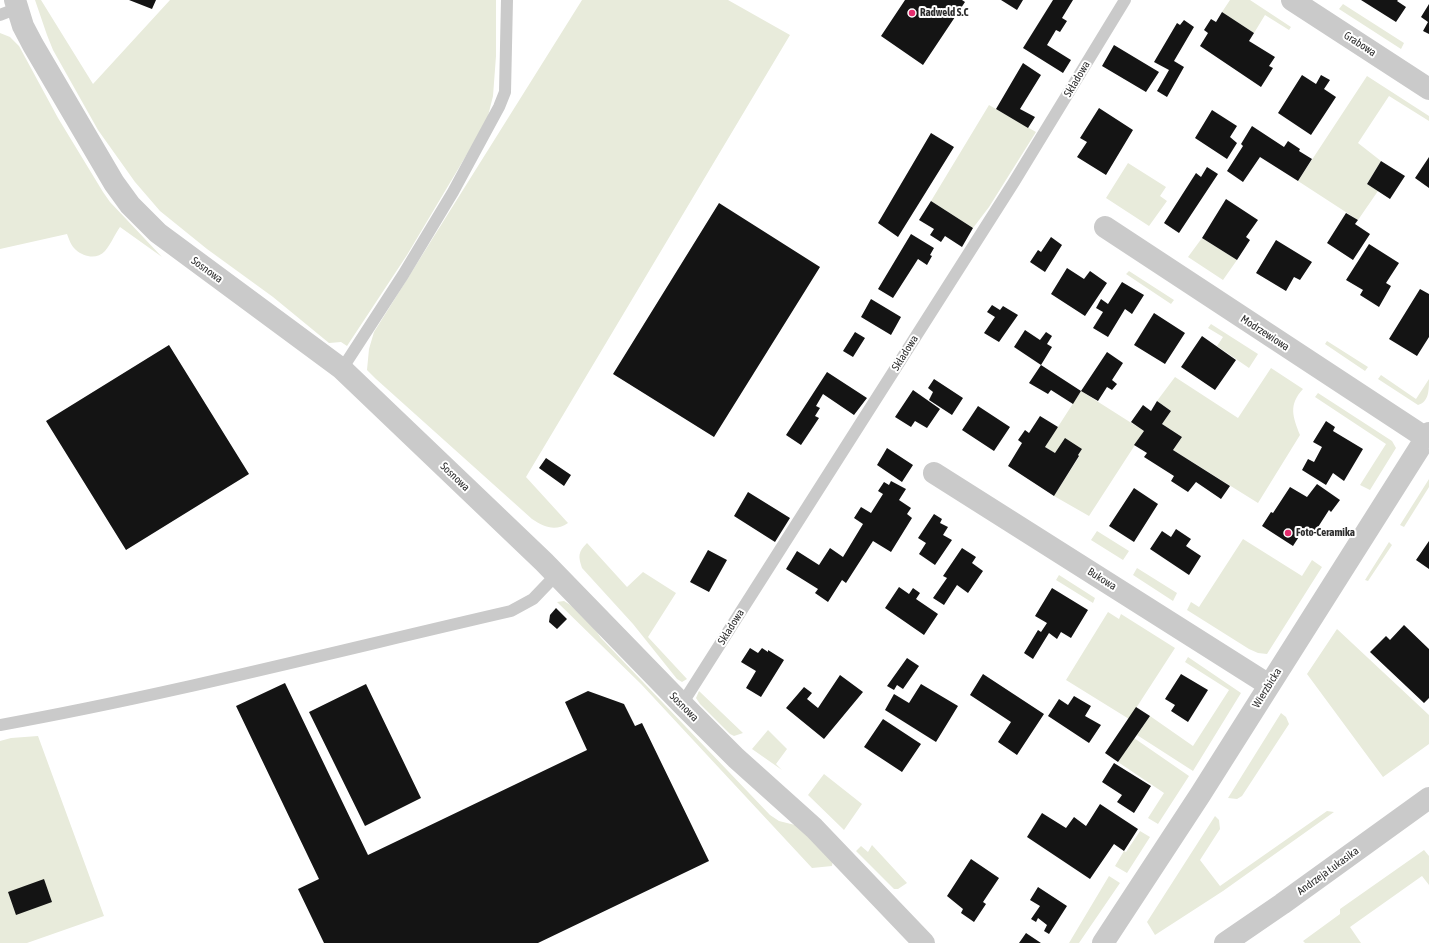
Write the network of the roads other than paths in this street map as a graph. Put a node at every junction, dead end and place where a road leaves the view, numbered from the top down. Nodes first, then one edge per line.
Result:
1 (507, 0) edge
2 (1125, 0) edge
3 (1292, 0) edge
4 (11, 8) edge
5 (1429, 89) edge
6 (1105, 227) dead end
7 (342, 369) junction
8 (1427, 436) edge
9 (934, 472) dead end
10 (556, 575) junction
11 (1269, 685) junction
12 (682, 704) junction
13 (0, 725) edge
14 (1429, 798) edge
15 (924, 943) edge
16 (1104, 943) edge
17 (1225, 943) edge

1 - 7 lane
2 - 12 lane, Składowa
3 - 5 street, Grabowa
4 - 7 street, Sosnowa
6 - 8 street, Modrzewiowa
7 - 10 street, Sosnowa
8 - 11 street, Wierzbicka
9 - 11 street, Bukowa
10 - 12 street, Sosnowa
10 - 13 lane
11 - 16 street, Wierzbicka
12 - 15 street, Sosnowa
14 - 17 street, Andrzeja Łukasika

